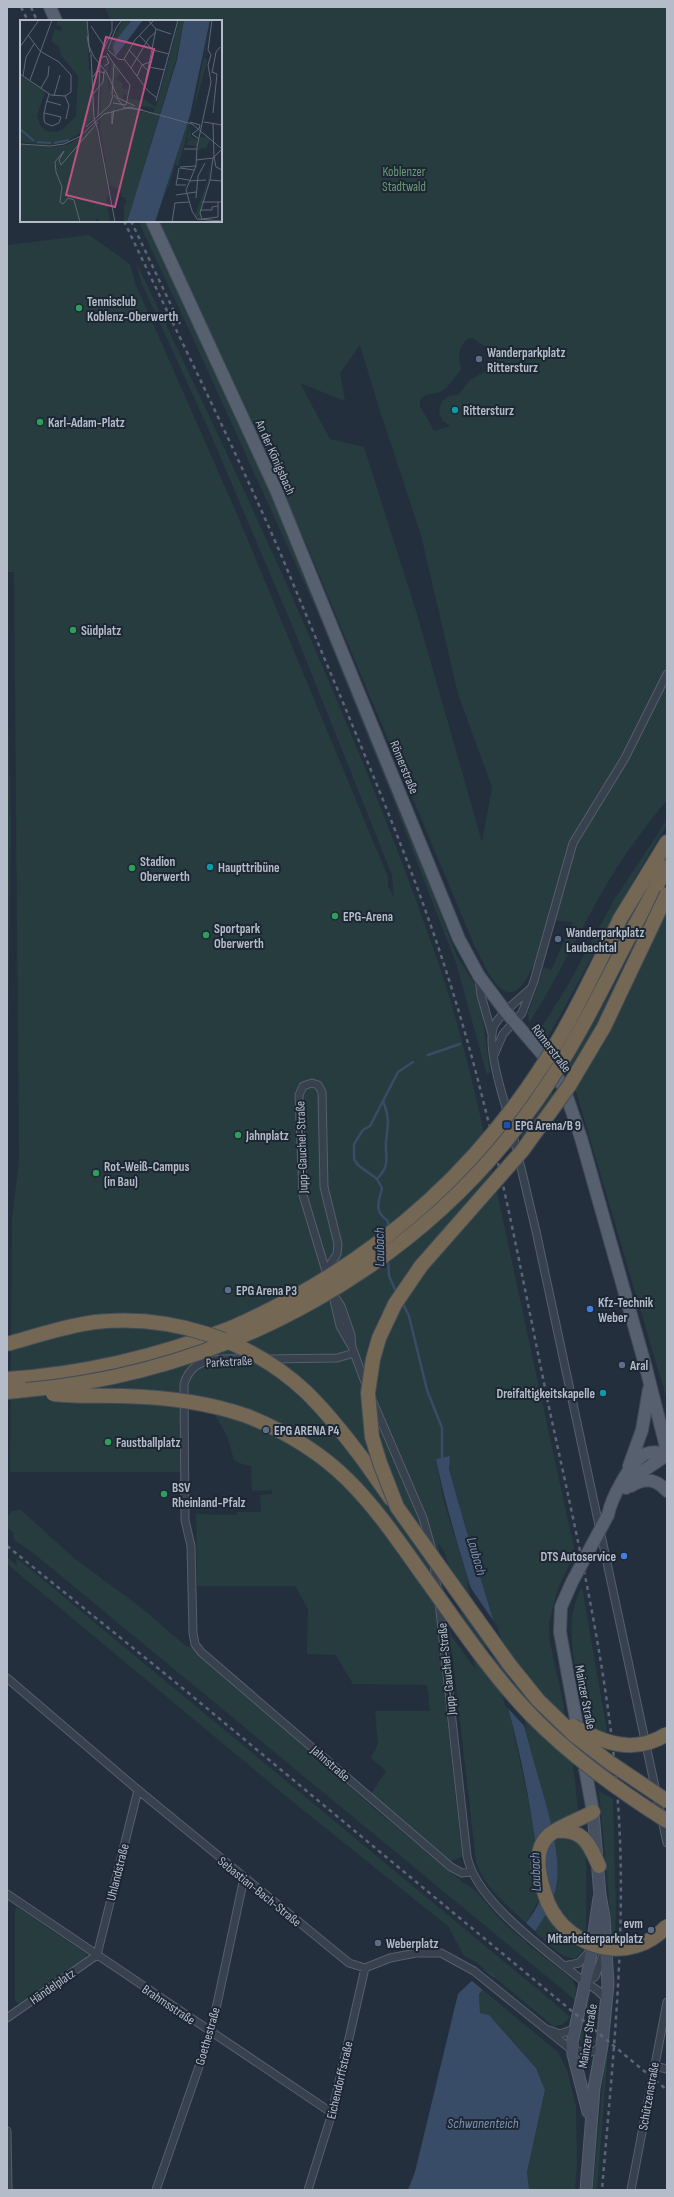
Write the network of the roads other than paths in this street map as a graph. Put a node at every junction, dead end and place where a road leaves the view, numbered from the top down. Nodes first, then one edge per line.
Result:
1 (50, 7) edge
2 (56, 20) edge
3 (152, 222) edge
4 (667, 674) edge
5 (367, 709) joint
6 (667, 842) edge
7 (667, 867) edge
8 (667, 894) edge
9 (479, 976) junction
10 (531, 988) junction
11 (506, 1012) junction
12 (514, 1022) junction
13 (492, 1034) junction
14 (494, 1055) junction
15 (326, 1271) junction
16 (7, 1344) edge
17 (353, 1350) junction
18 (7, 1378) edge
19 (650, 1384) junction
20 (26, 1390) junction
21 (7, 1392) edge
22 (667, 1450) edge
23 (667, 1455) edge
24 (628, 1473) junction
25 (623, 1491) junction
26 (667, 1491) edge
27 (397, 1507) junction
28 (608, 1515) junction
29 (195, 1644) joint
30 (7, 1678) edge
31 (555, 1717) junction
32 (667, 1734) edge
33 (138, 1790) junction
34 (667, 1801) edge
35 (651, 1811) junction
36 (593, 1812) junction
37 (667, 1821) edge
38 (667, 1830) edge
39 (556, 1831) junction
40 (667, 1843) edge
41 (599, 1866) junction
42 (472, 1872) junction
43 (244, 1878) junction
44 (7, 1894) edge
45 (600, 1895) junction
46 (667, 1926) edge
47 (606, 1946) junction
48 (591, 1949) junction
49 (97, 1955) junction
50 (564, 1966) junction
51 (365, 1968) junction
52 (586, 1983) junction
53 (607, 2002) junction
54 (667, 2002) edge
55 (7, 2018) edge
56 (538, 2024) junction
57 (574, 2029) junction
58 (211, 2032) junction
59 (602, 2045) junction
60 (573, 2049) junction
61 (654, 2066) junction
62 (667, 2069) edge
63 (332, 2113) junction
64 (591, 2130) junction
65 (7, 2131) edge
66 (9, 2189) edge
67 (156, 2190) edge
68 (308, 2190) edge
69 (586, 2190) edge
70 (631, 2190) edge

1 - 2 main road
3 - 5 main road, An der Königsbach
4 - 10 street
5 - 9 main road, Römerstraße
6 - 18 highway, bridge
7 - 20 highway, bridge
8 - 27 highway, bridge
9 - 11 main road, Römerstraße
9 - 13 street
10 - 11 street
10 - 12 street
11 - 12 main road, Römerstraße
11 - 13 street
12 - 14 street
12 - 19 main road, Römerstraße
13 - 14 street
14 - 40 street
15 - 15 street, Jupp-Gauchel-Straße
15 - 17 street, Jupp-Gauchel-Straße
16 - 27 highway, bridge
17 - 29 street, Parkstraße
17 - 42 street, Jupp-Gauchel-Straße
19 - 22 main road, Römerstraße
19 - 24 main road
20 - 21 highway
20 - 35 highway, bridge
23 - 24 main road, Mainzer Straße
23 - 25 main road, Mainzer Straße
24 - 28 main road, Mainzer Straße
25 - 26 main road
25 - 28 main road, Mainzer Straße
27 - 31 highway, bridge
28 - 36 main road, Mainzer Straße, bridge
29 - 42 street, Jahnstraße
30 - 33 street, Sebastian-Bach-Straße
31 - 32 highway, bridge
31 - 34 highway, bridge
33 - 43 street, Sebastian-Bach-Straße
33 - 49 street, Uhlandstraße
35 - 37 highway, bridge
35 - 38 highway
36 - 39 highway
36 - 41 street, Mainzer Straße
39 - 41 highway
39 - 46 highway, bridge
41 - 45 street, Mainzer Straße
42 - 50 street, Jupp-Gauchel-Straße
43 - 51 street, Sebastian-Bach-Straße
43 - 58 street, Goethestraße
44 - 49 street, Brahmsstraße
45 - 47 street, Mainzer Straße
45 - 48 street, Mainzer Straße
47 - 52 street, Mainzer Straße
47 - 53 street, Mainzer Straße
48 - 50 street
48 - 52 street, Mainzer Straße
49 - 55 street, Händelplatz
49 - 58 street, Brahmsstraße
50 - 52 street, Jupp-Gauchel-Straße
51 - 56 street
51 - 63 street, Eichendorffstraße
52 - 53 street, Jupp-Gauchel-Straße
52 - 57 street, Mainzer Straße
53 - 59 street, Mainzer Straße
54 - 61 street, Schützenstraße
56 - 57 street
56 - 60 street
57 - 60 street, Mainzer Straße
58 - 63 street, Brahmsstraße
58 - 67 street, Goethestraße
59 - 60 street
59 - 64 street, Mainzer Straße
60 - 64 street, Mainzer Straße
61 - 62 street
61 - 70 street, Schützenstraße
63 - 68 street, Eichendorffstraße
64 - 69 street, Mainzer Straße
65 - 66 street

